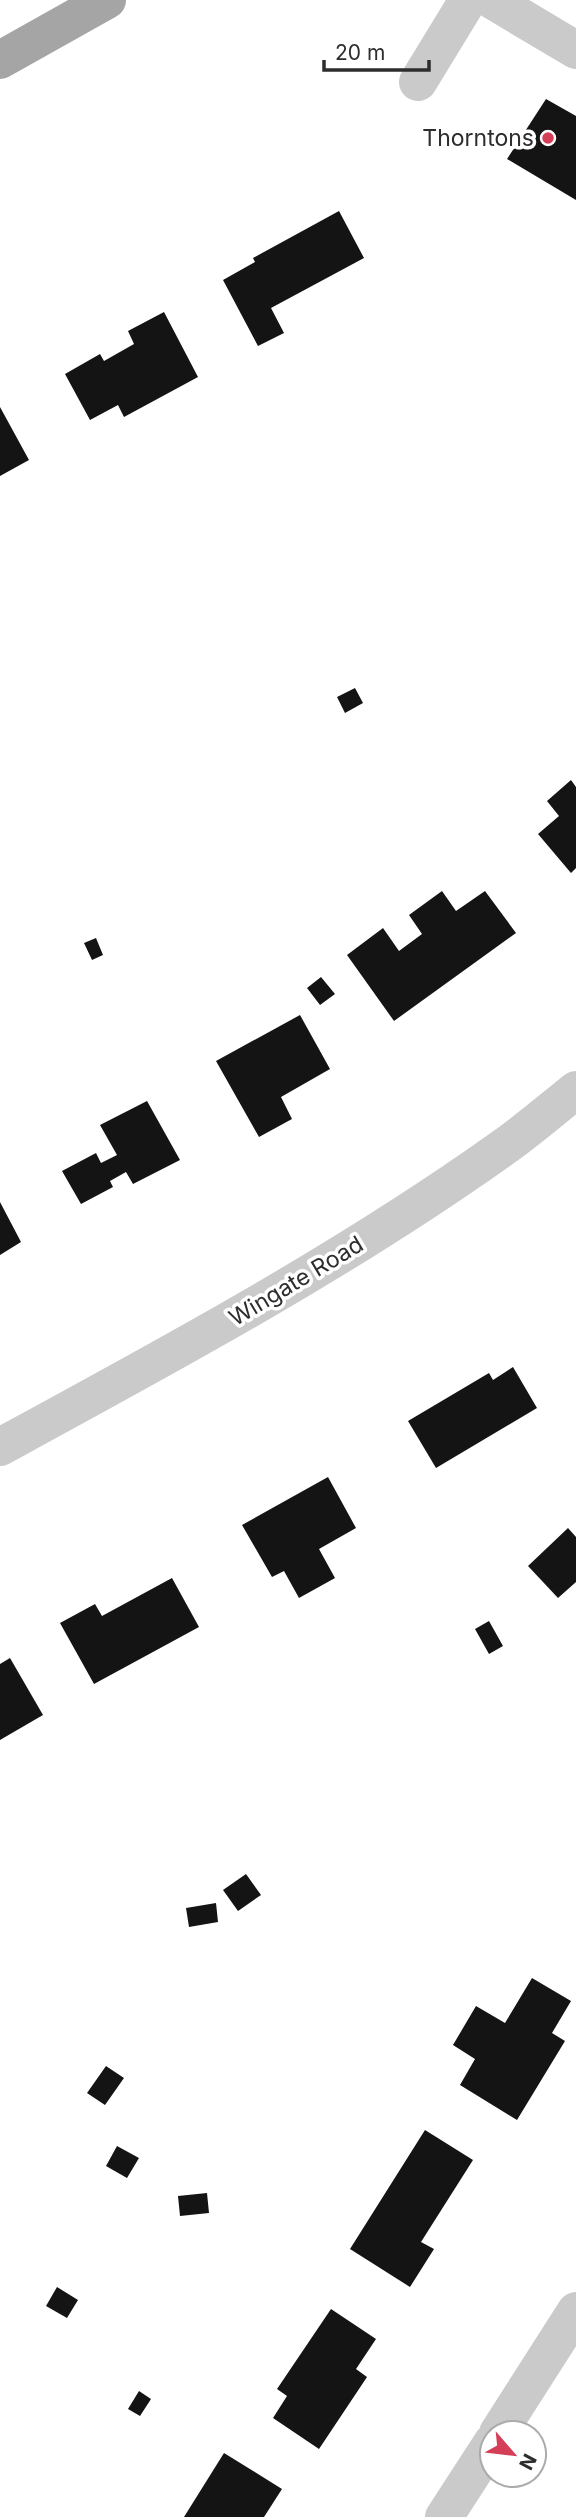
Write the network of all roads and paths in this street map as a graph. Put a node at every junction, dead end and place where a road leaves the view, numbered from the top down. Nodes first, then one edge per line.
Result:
1 (468, 0) edge
2 (492, 0) edge
3 (103, 1) edge
4 (576, 50) edge
5 (0, 60) edge
6 (418, 82) dead end
7 (576, 1090) edge
8 (0, 1447) edge
9 (576, 2311) edge
10 (507, 2419) edge
11 (478, 2465) edge
12 (444, 2517) edge

1 - 6 street
2 - 4 street
3 - 5 main road
7 - 8 street, Wingate Road
9 - 10 street
11 - 12 street

